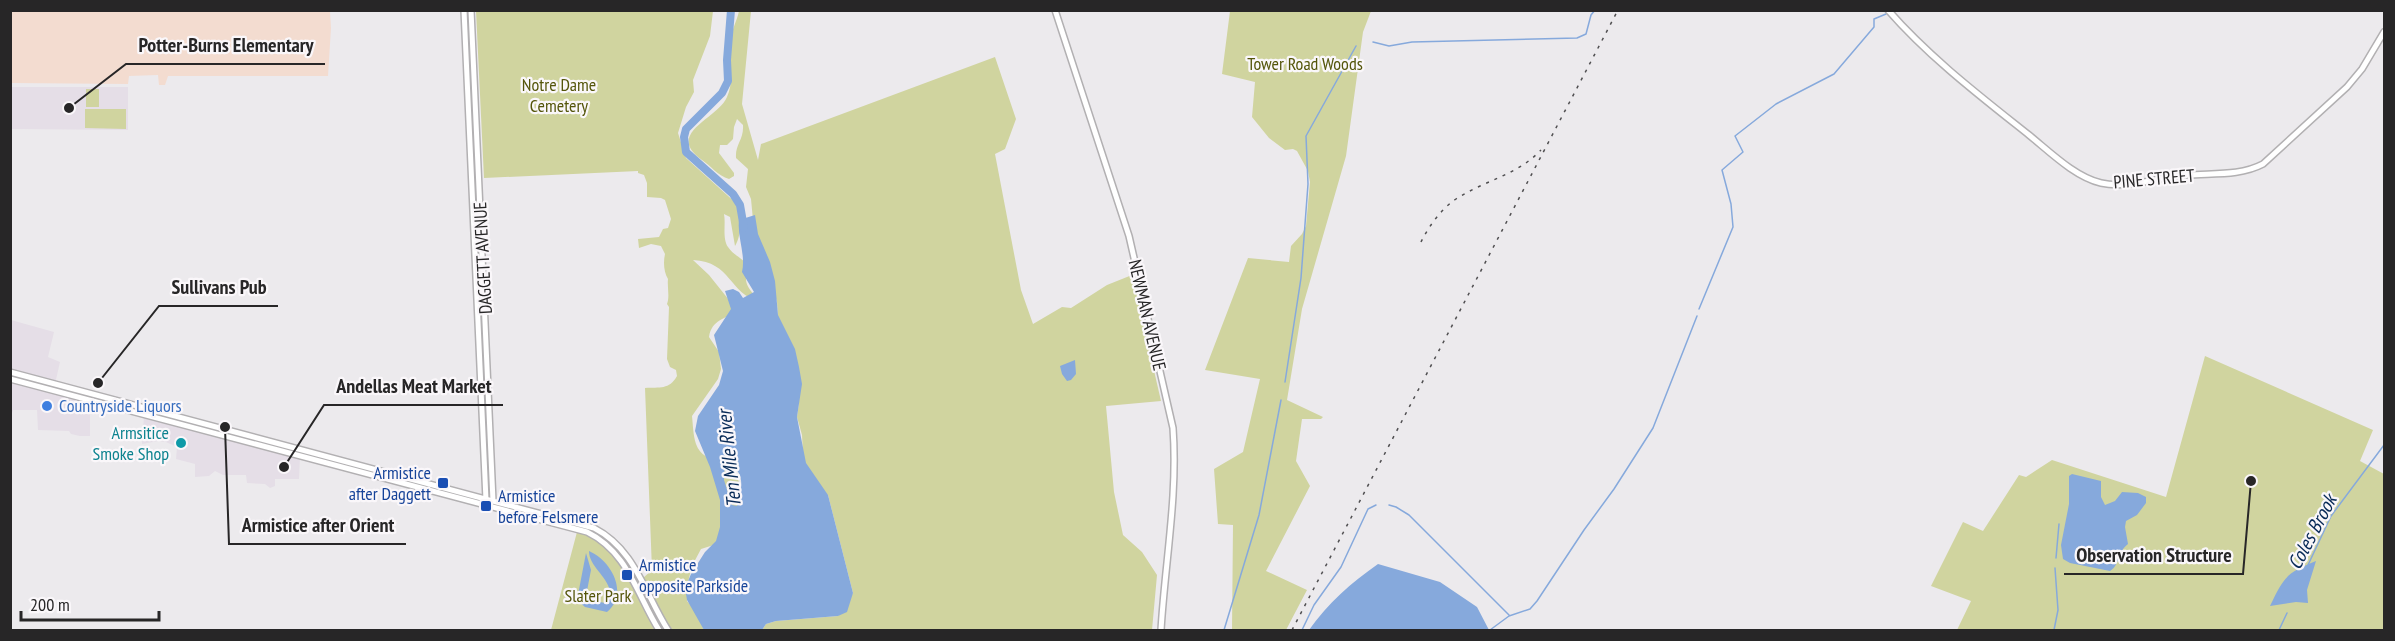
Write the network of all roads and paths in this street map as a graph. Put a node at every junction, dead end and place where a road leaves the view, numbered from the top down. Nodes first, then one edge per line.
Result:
1 (464, 10) edge
2 (471, 10) edge
3 (1055, 10) edge
4 (1888, 10) edge
5 (2385, 32) edge
6 (10, 372) edge
7 (10, 379) edge
8 (486, 502) junction
9 (494, 503) junction
10 (659, 630) edge
11 (668, 630) edge
12 (1161, 630) edge

1 - 8 main road, DAGGETT AVENUE
2 - 9 main road, DAGGETT AVENUE
3 - 12 main road, NEWMAN AVENUE
4 - 5 main road, PINE STREET
6 - 8 main road
7 - 8 main road
8 - 9 main road
9 - 10 main road
9 - 11 main road

